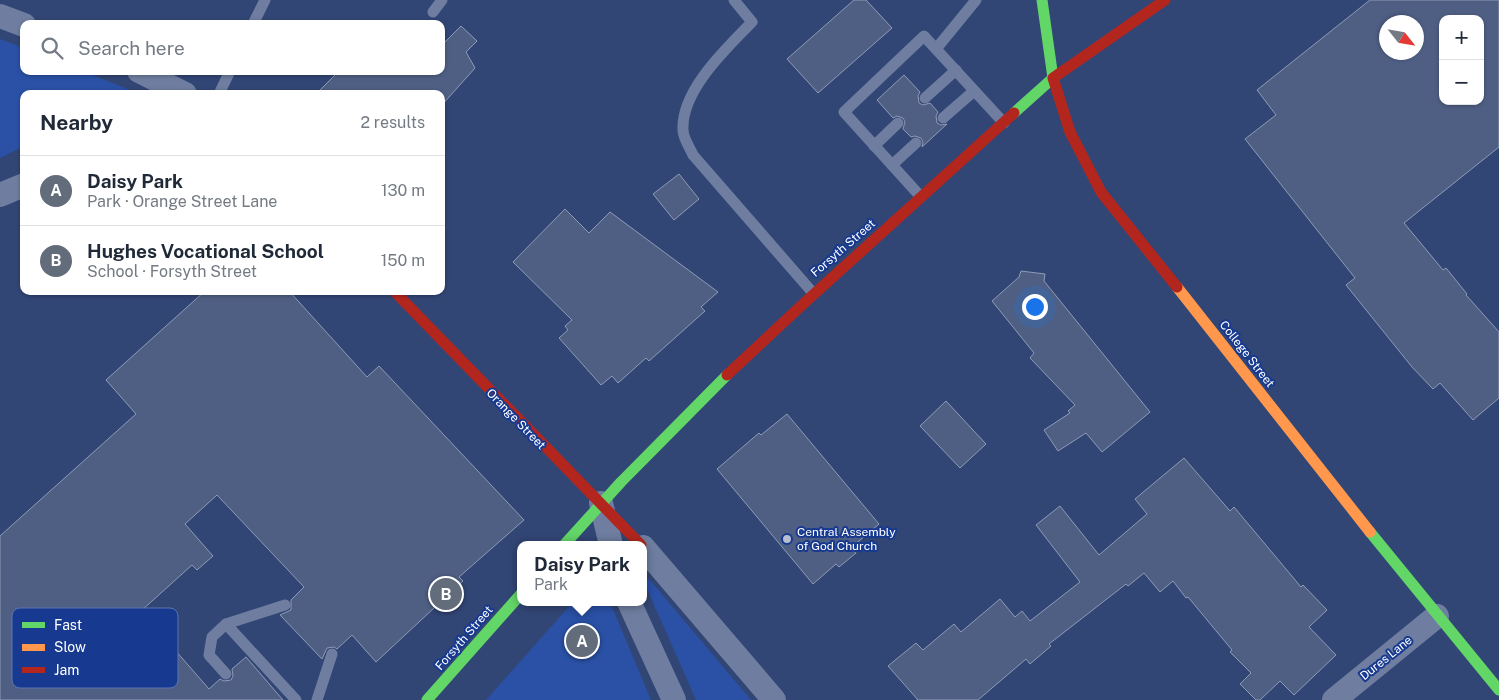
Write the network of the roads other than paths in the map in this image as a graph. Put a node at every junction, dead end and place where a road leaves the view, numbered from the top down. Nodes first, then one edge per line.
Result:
1 (265, 0) edge
2 (442, 0) edge
3 (734, 0) edge
4 (976, 0) edge
5 (1042, 0) edge
6 (1165, 0) edge
7 (433, 12) dead end
8 (0, 16) edge
9 (255, 20) edge
10 (20, 24) edge
11 (936, 49) junction
12 (956, 70) junction
13 (147, 75) edge
14 (228, 75) edge
15 (1053, 78) junction
16 (177, 90) edge
17 (221, 90) edge
18 (974, 91) junction
19 (925, 98) dead end
20 (943, 118) dead end
21 (898, 123) dead end
22 (1004, 123) junction
23 (916, 143) dead end
24 (874, 146) junction
25 (892, 165) junction
26 (20, 187) edge
27 (0, 195) edge
28 (921, 197) junction
29 (813, 292) junction
30 (398, 295) edge
31 (601, 503) junction
32 (568, 541) edge
33 (610, 541) edge
34 (637, 541) edge
35 (647, 552) edge
36 (517, 599) edge
37 (285, 605) dead end
38 (632, 606) edge
39 (1437, 616) junction
40 (226, 624) junction
41 (332, 654) dead end
42 (226, 674) dead end
43 (1499, 690) edge
44 (296, 700) edge
45 (317, 700) edge
46 (427, 700) edge
47 (674, 700) edge
48 (774, 700) edge
49 (1334, 700) edge

1 - 9 lane
2 - 7 lane
3 - 29 lane
4 - 11 lane
5 - 15 street, College Street
6 - 15 street, Forsyth Street
8 - 10 street
11 - 12 lane
11 - 24 lane
12 - 18 lane
12 - 19 lane
13 - 16 street
14 - 17 lane
15 - 22 street, Forsyth Street
15 - 39 street, College Street
18 - 20 lane
18 - 22 lane
21 - 24 lane
22 - 28 street, Forsyth Street
23 - 25 lane
24 - 25 lane
25 - 28 lane
26 - 27 street
28 - 29 street, Forsyth Street
29 - 31 street, Forsyth Street
30 - 31 street, Orange Street
31 - 32 street, Forsyth Street
31 - 33 street
31 - 34 street, Orange Street
35 - 48 street, Orange Street
36 - 46 street, Forsyth Street
37 - 40 lane
38 - 47 street
39 - 43 street, College Street
39 - 49 street, Dures Lane
40 - 42 lane
40 - 44 lane
41 - 45 lane

